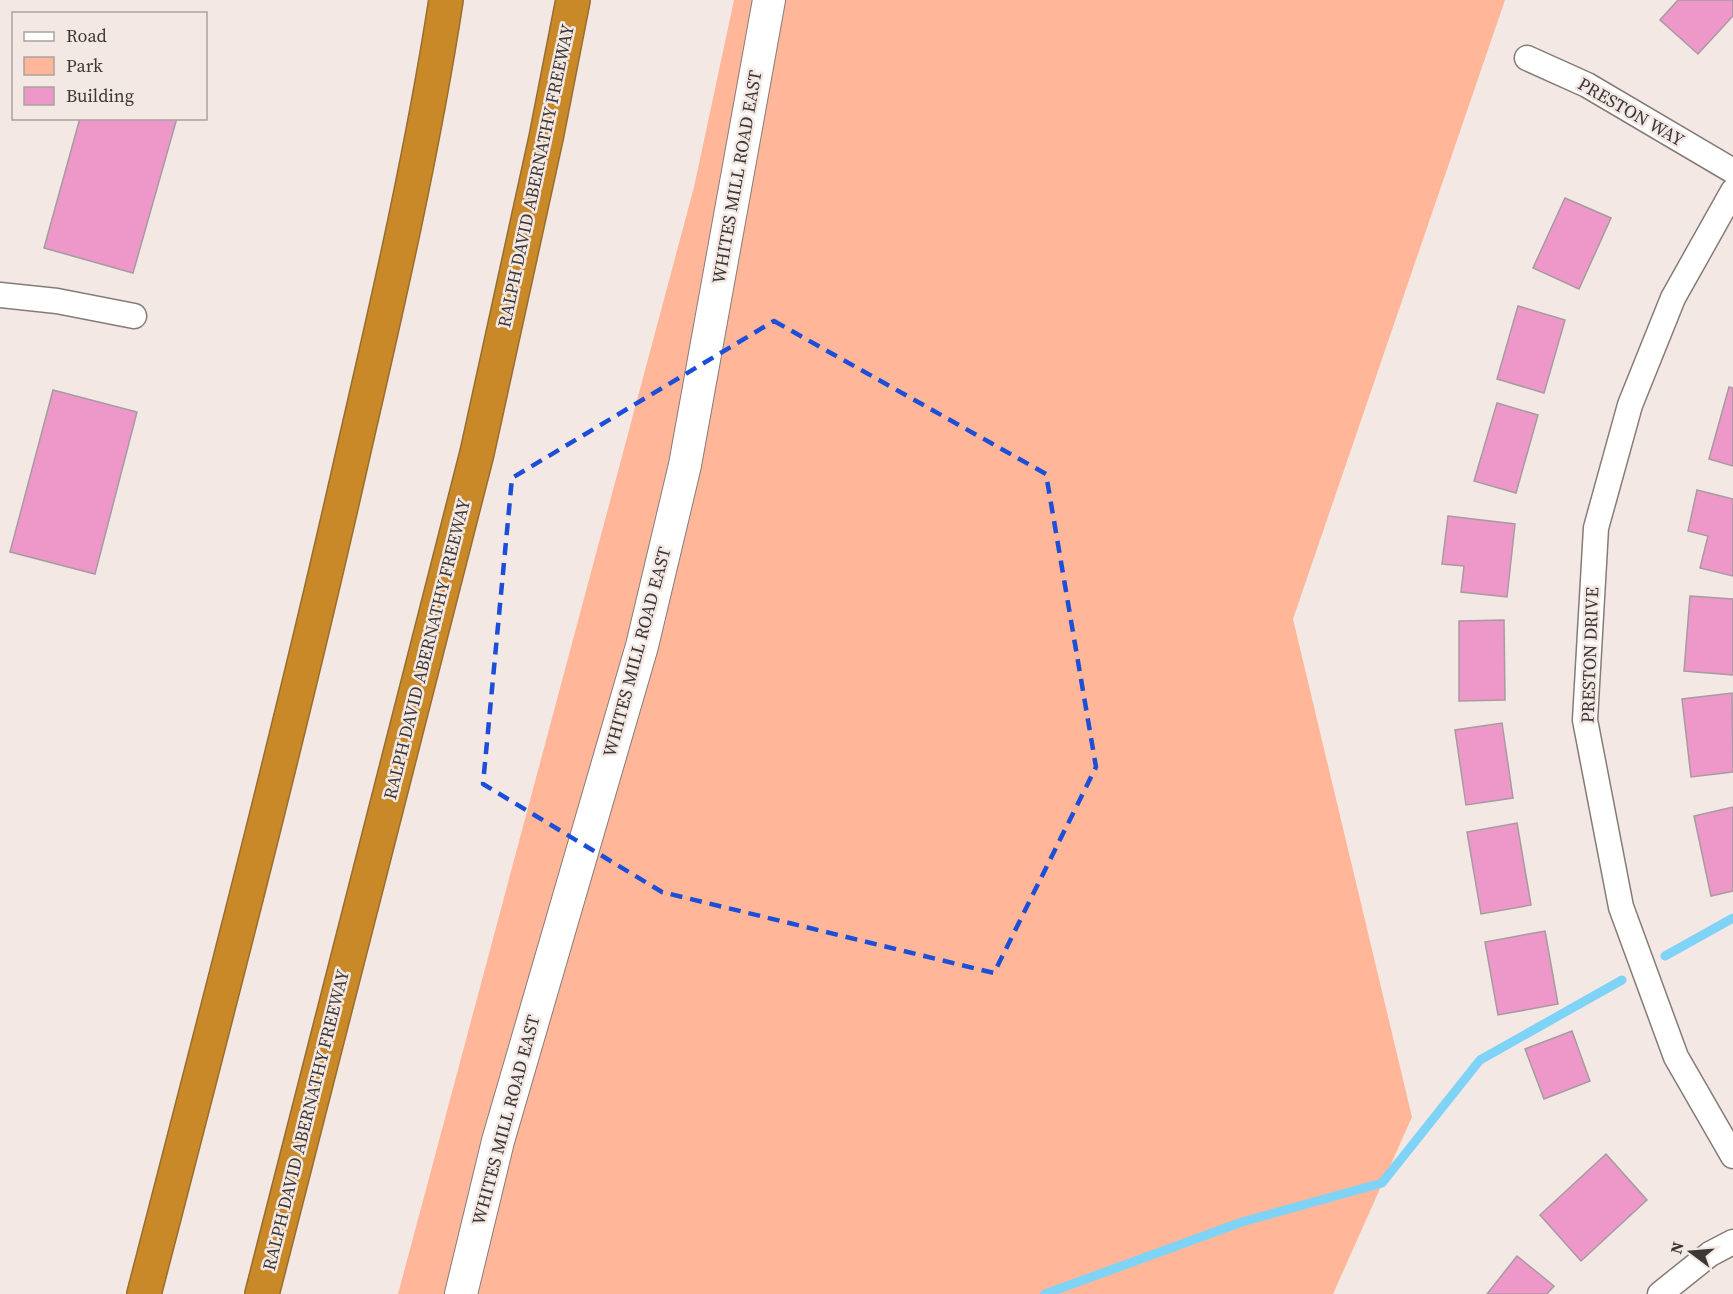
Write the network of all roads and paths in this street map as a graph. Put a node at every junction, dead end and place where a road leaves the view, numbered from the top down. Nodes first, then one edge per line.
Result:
1 (573, 0) edge
2 (769, 0) edge
3 (444, 10) edge
4 (1527, 58) dead end
5 (1733, 171) edge
6 (1733, 191) edge
7 (1, 292) edge
8 (134, 316) dead end
9 (1733, 1156) edge
10 (1733, 1242) edge
11 (144, 1294) edge
12 (262, 1294) edge
13 (461, 1294) edge
14 (1660, 1294) edge

1 - 12 highway, RALPH DAVID ABERNATHY FREEWAY
2 - 13 street, WHITES MILL ROAD EAST
3 - 11 highway
4 - 5 street, PRESTON WAY
6 - 9 street, PRESTON DRIVE
7 - 8 street
10 - 14 street

